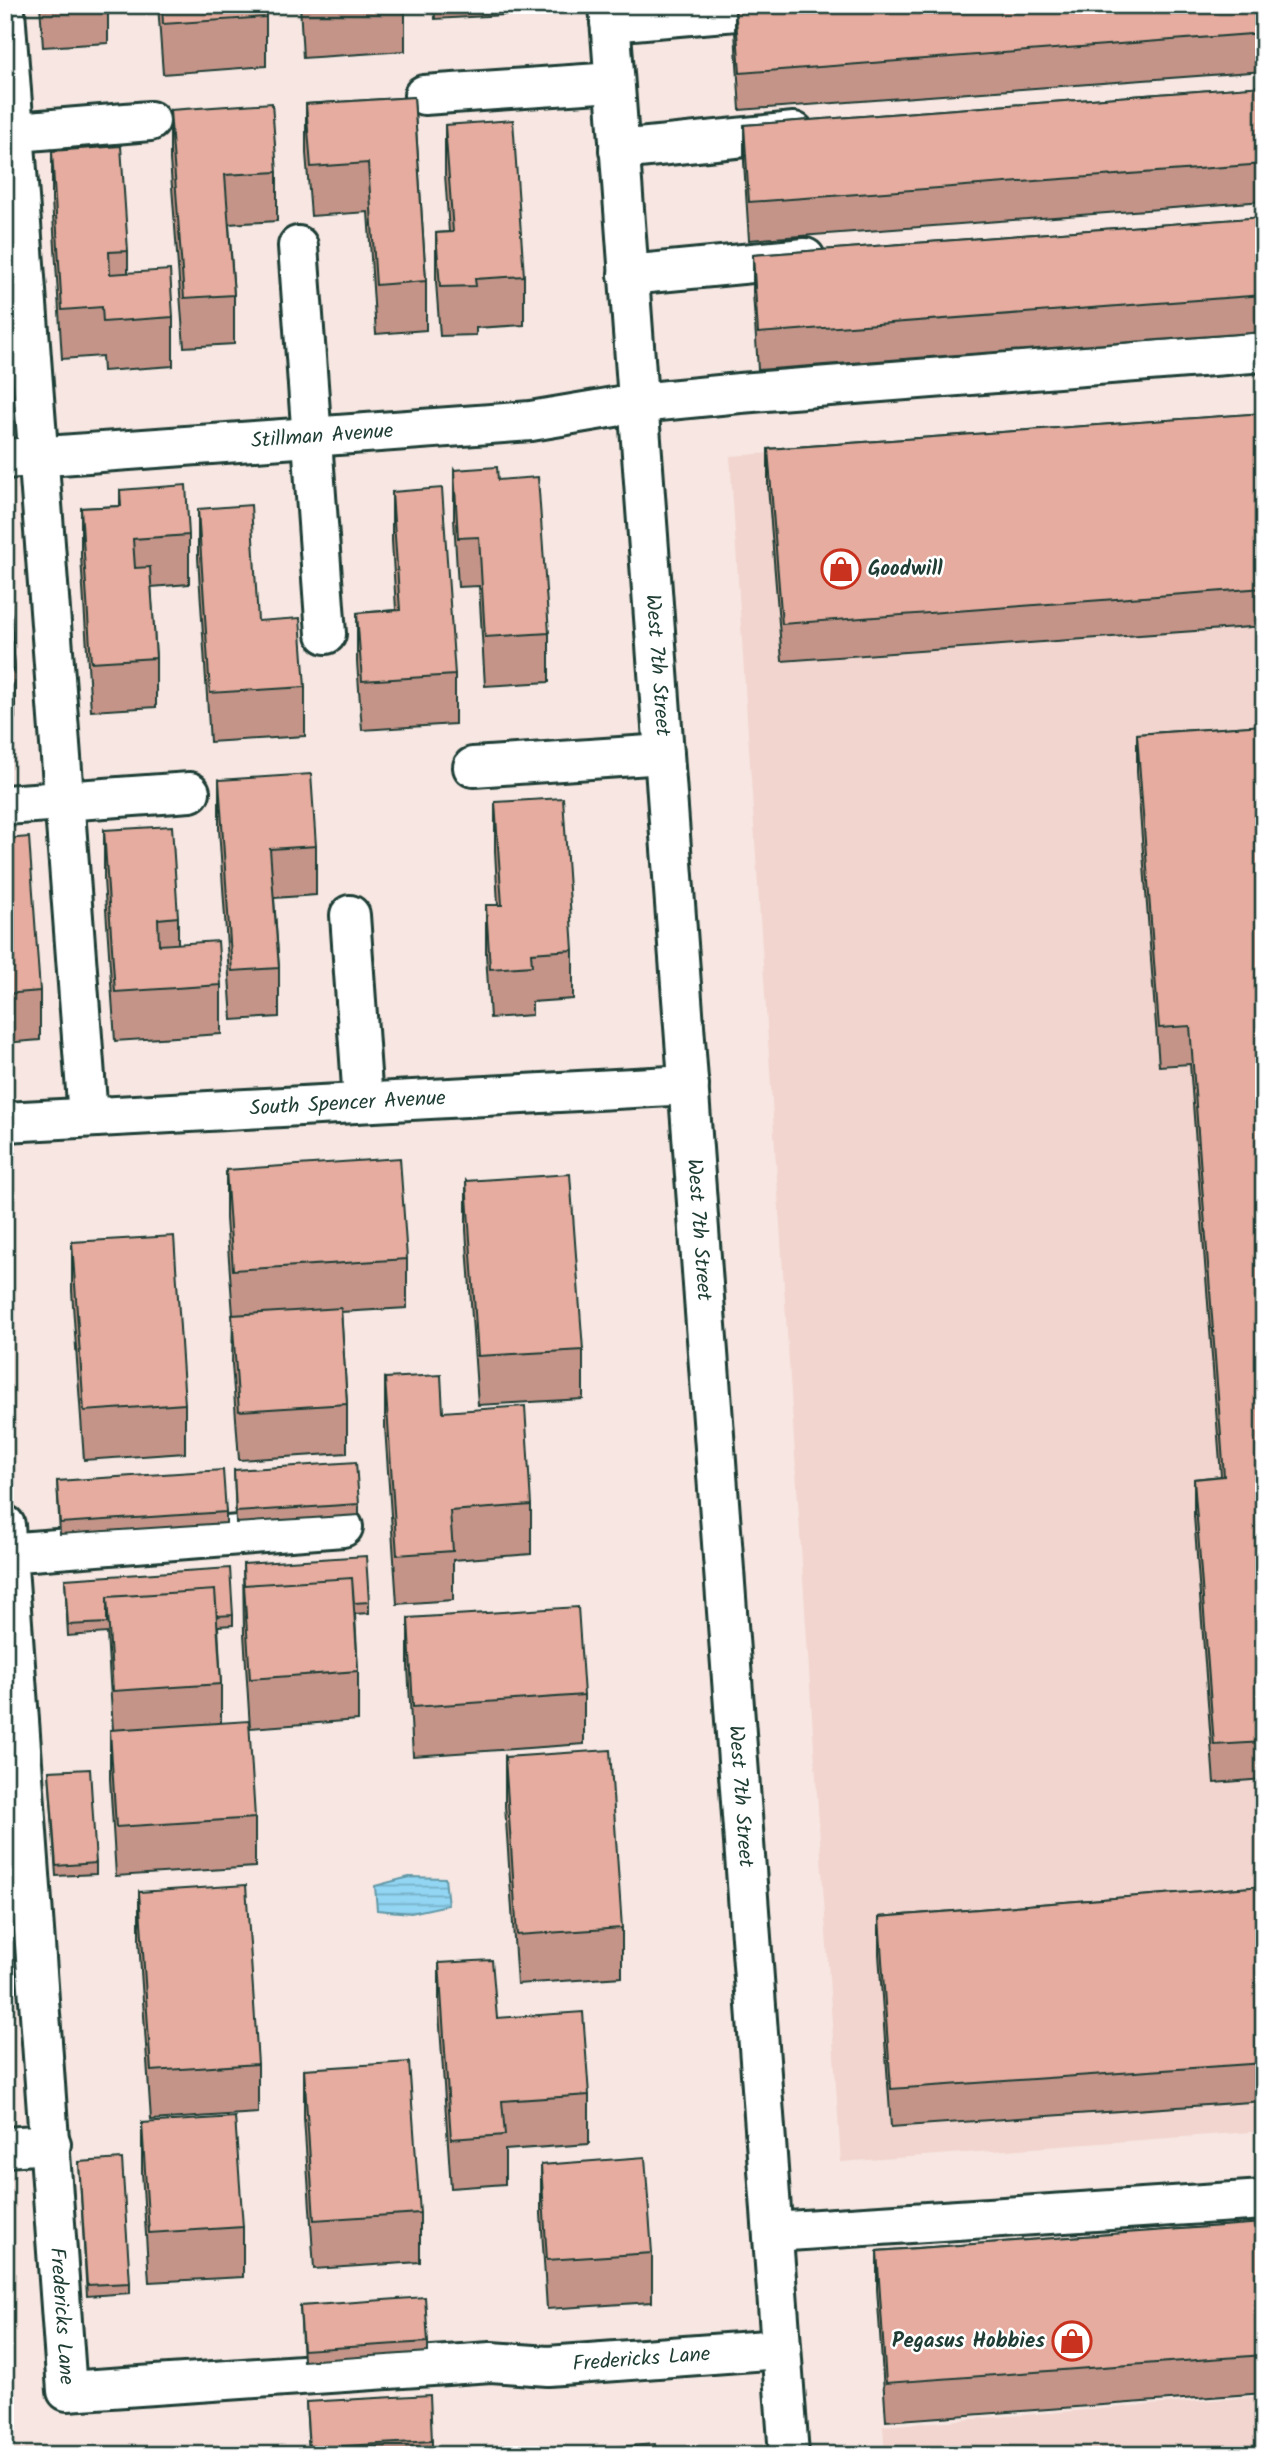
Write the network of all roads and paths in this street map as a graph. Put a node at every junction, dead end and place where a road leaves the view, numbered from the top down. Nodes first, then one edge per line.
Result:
1 (807, 5) edge
2 (5, 11) edge
3 (609, 14) edge
4 (614, 82) junction
5 (424, 96) dead end
6 (150, 121) dead end
7 (829, 129) edge
8 (10, 132) edge
9 (619, 150) junction
10 (298, 246) dead end
11 (839, 255) edge
12 (628, 275) junction
13 (1264, 352) edge
14 (638, 403) junction
15 (312, 438) junction
16 (22, 458) edge
17 (326, 634) dead end
18 (664, 754) junction
19 (473, 767) dead end
20 (190, 792) dead end
21 (64, 801) junction
22 (5, 805) edge
23 (350, 915) dead end
24 (689, 1085) junction
25 (363, 1102) junction
26 (88, 1117) junction
27 (5, 1122) edge
28 (343, 1527) dead end
29 (6, 1543) edge
30 (51, 2144) junction
31 (5, 2147) edge
32 (1264, 2200) edge
33 (773, 2232) junction
34 (781, 2349) junction
35 (789, 2455) edge

1 - 3 street
2 - 8 street
3 - 4 street, West 7th Street
4 - 5 street
4 - 9 street, West 7th Street
6 - 8 street
7 - 9 street
8 - 16 street
9 - 12 street, West 7th Street
10 - 15 street
11 - 12 street
12 - 14 street, West 7th Street
13 - 14 street, Stillman Avenue
14 - 15 street, Stillman Avenue
14 - 18 street, West 7th Street
15 - 16 street, Stillman Avenue
15 - 17 street
16 - 21 street
18 - 19 street
18 - 24 street, West 7th Street
20 - 21 street
21 - 22 street
21 - 26 street
23 - 25 street
24 - 25 street, South Spencer Avenue
24 - 33 street, West 7th Street
25 - 26 street, South Spencer Avenue
26 - 27 street, South Spencer Avenue
28 - 29 street
29 - 30 street, Fredericks Lane
30 - 31 street
30 - 34 street, Fredericks Lane
32 - 33 street
33 - 34 street, West 7th Street
34 - 35 street, West 7th Street

